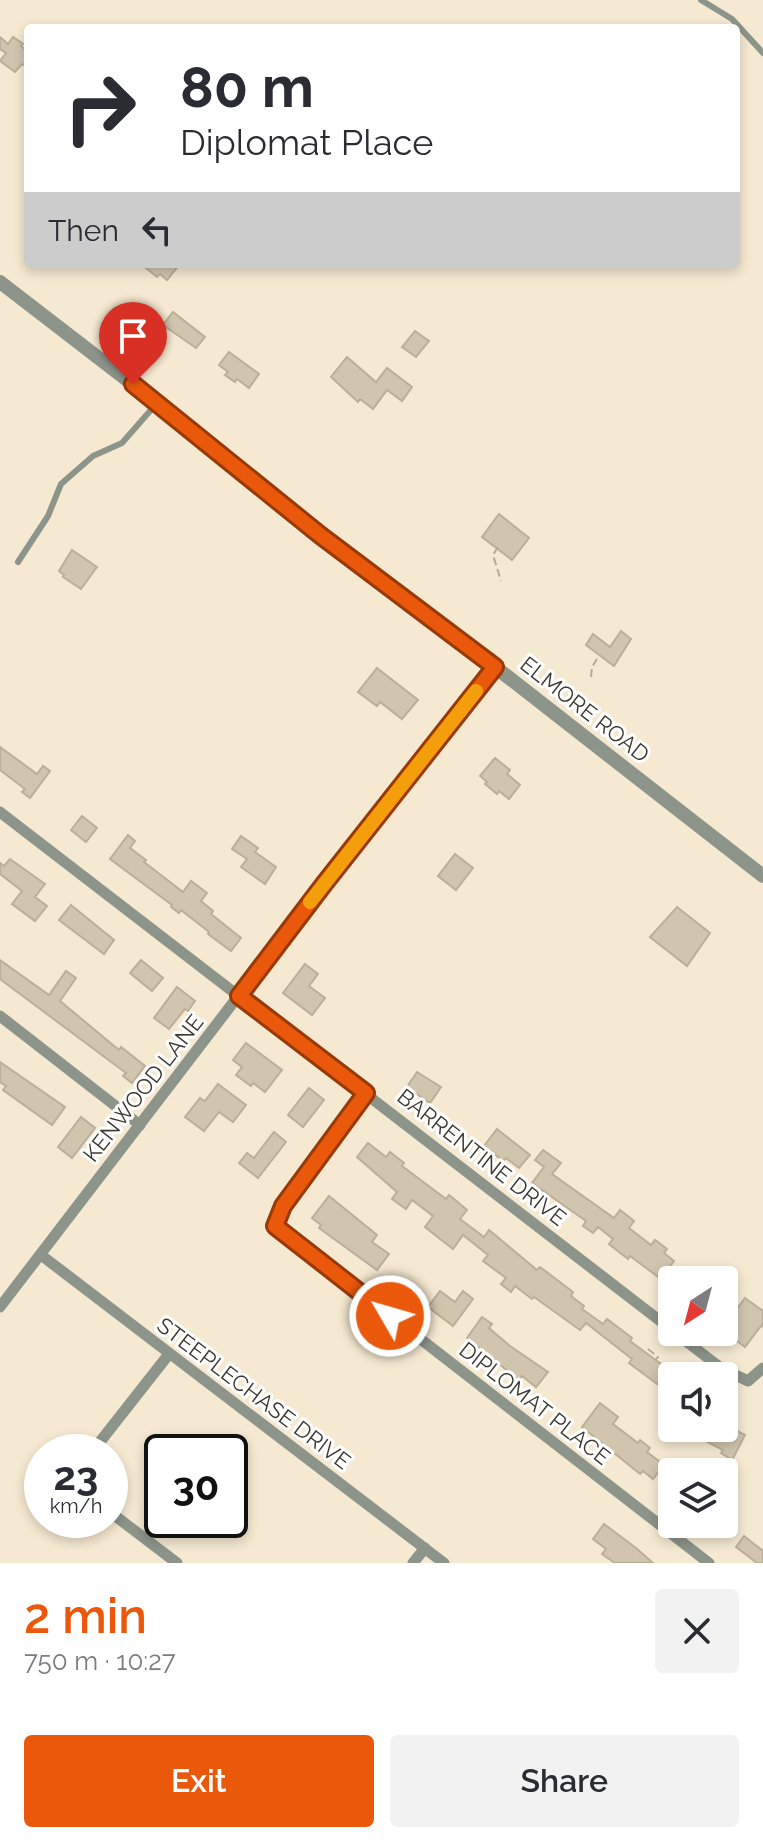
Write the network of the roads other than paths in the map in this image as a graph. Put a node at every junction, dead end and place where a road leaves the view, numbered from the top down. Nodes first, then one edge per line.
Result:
1 (701, 0) edge
2 (737, 24) edge
3 (740, 28) edge
4 (763, 53) edge
5 (0, 282) edge
6 (157, 403) junction
7 (18, 562) dead end
8 (495, 667) junction
9 (0, 812) edge
10 (763, 876) edge
11 (239, 996) junction
12 (0, 1016) edge
13 (366, 1093) junction
14 (140, 1125) junction
15 (41, 1255) junction
16 (0, 1307) edge
17 (658, 1319) edge
18 (692, 1346) edge
19 (169, 1354) junction
20 (763, 1368) edge
21 (106, 1434) edge
22 (128, 1526) edge
23 (425, 1548) junction
24 (177, 1563) edge
25 (413, 1563) edge
26 (444, 1563) edge
27 (709, 1563) edge

1 - 2 lane
3 - 4 lane
5 - 6 street, ELMORE ROAD
6 - 7 lane
6 - 8 street, ELMORE ROAD
8 - 10 street, ELMORE ROAD
8 - 11 street, KENWOOD LANE
9 - 11 street, BARRENTINE DRIVE
11 - 13 street, BARRENTINE DRIVE
11 - 14 street, KENWOOD LANE
12 - 14 street
13 - 17 street, BARRENTINE DRIVE
13 - 27 street, DIPLOMAT PLACE
14 - 15 street, KENWOOD LANE
15 - 16 street, KENWOOD LANE
15 - 19 street, STEEPLECHASE DRIVE
18 - 20 street, BARRENTINE DRIVE
19 - 21 street
19 - 23 street, STEEPLECHASE DRIVE
22 - 24 street
23 - 25 street
23 - 26 street, STEEPLECHASE DRIVE

